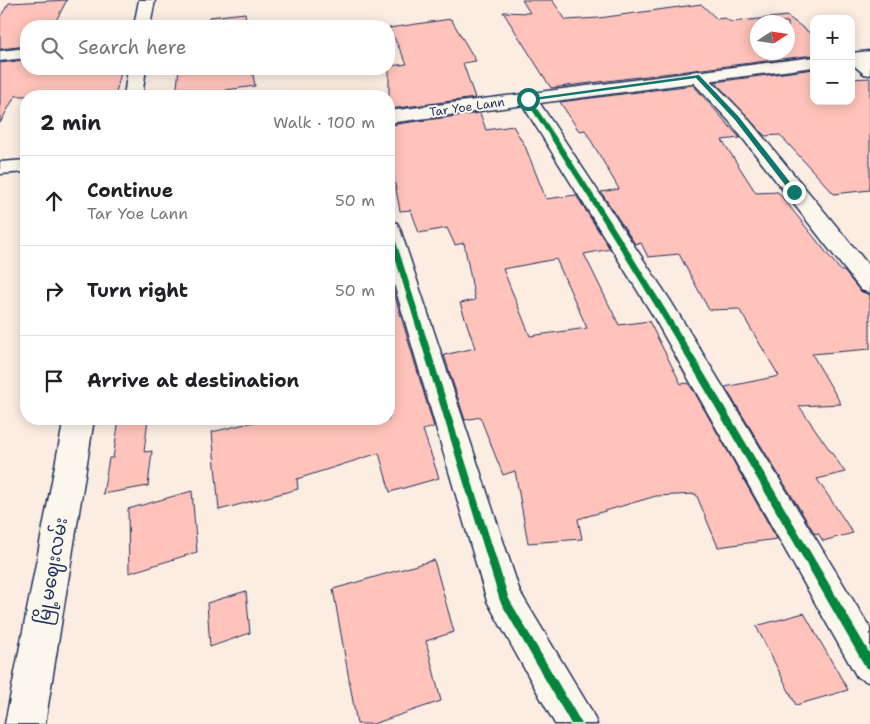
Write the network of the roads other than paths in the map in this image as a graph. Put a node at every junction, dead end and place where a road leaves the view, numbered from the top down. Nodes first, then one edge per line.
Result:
1 (147, 0) edge
2 (143, 20) edge
3 (20, 54) edge
4 (0, 56) edge
5 (859, 57) edge
6 (810, 62) edge
7 (870, 70) edge
8 (136, 75) edge
9 (697, 76) junction
10 (134, 90) edge
11 (528, 99) junction
12 (395, 116) edge
13 (20, 166) edge
14 (0, 168) edge
15 (395, 248) edge
16 (870, 284) edge
17 (78, 425) edge
18 (870, 664) edge
19 (25, 724) edge
20 (577, 724) edge

1 - 2 street
3 - 4 street
5 - 7 street
6 - 9 street, Tar Yoe Lann
8 - 10 street
9 - 11 street, Tar Yoe Lann
9 - 16 street
11 - 12 street, Tar Yoe Lann
11 - 18 street
13 - 14 street
15 - 20 street
17 - 19 street, မြို့မဈေးလမ်း

